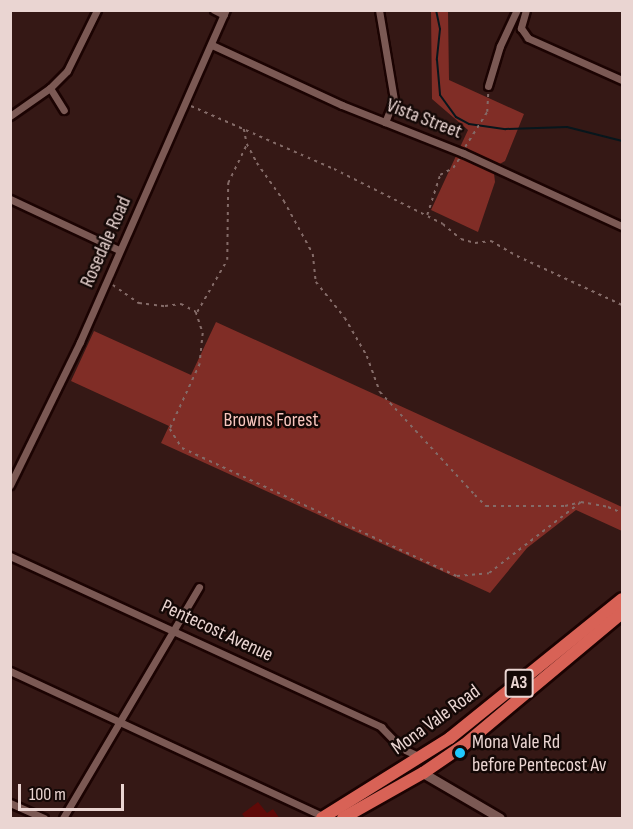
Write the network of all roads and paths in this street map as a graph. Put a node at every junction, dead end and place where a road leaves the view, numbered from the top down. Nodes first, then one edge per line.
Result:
1 (97, 10) edge
2 (214, 10) edge
3 (379, 10) edge
4 (517, 10) edge
5 (526, 10) edge
6 (225, 13) edge
7 (212, 45) junction
8 (622, 80) edge
9 (488, 86) joint
10 (50, 88) junction
11 (186, 103) junction
12 (64, 110) dead end
13 (10, 116) edge
14 (385, 122) junction
15 (244, 129) junction
16 (248, 144) junction
17 (463, 153) junction
18 (10, 199) edge
19 (427, 215) junction
20 (622, 226) edge
21 (119, 250) junction
22 (106, 280) junction
23 (622, 305) edge
24 (196, 312) junction
25 (10, 484) edge
26 (581, 502) junction
27 (622, 513) edge
28 (10, 556) edge
29 (199, 587) dead end
30 (622, 599) edge
31 (622, 613) edge
32 (174, 631) junction
33 (10, 671) edge
34 (119, 721) junction
35 (402, 748) junction
36 (414, 762) junction
37 (423, 773) junction
38 (10, 803) edge
39 (324, 818) edge
40 (44, 819) edge
41 (63, 819) edge
42 (343, 819) edge
43 (500, 819) edge

1 - 10 street
2 - 6 street
3 - 14 street
4 - 9 street
5 - 8 street
6 - 7 street, Rosedale Road
7 - 11 street, Rosedale Road
7 - 14 street, Vista Street
9 - 17 path
10 - 12 street
10 - 13 street
11 - 15 path
11 - 21 street, Rosedale Road
14 - 17 street, Vista Street
15 - 16 path
15 - 19 path
16 - 24 path
16 - 26 path
17 - 19 path
17 - 20 street, Vista Street
18 - 21 street
19 - 23 path
21 - 22 street, Rosedale Road
22 - 24 path
22 - 25 street, Rosedale Road
24 - 26 path
26 - 27 path
28 - 32 street, Pentecost Avenue
29 - 32 street
30 - 36 highway, Mona Vale Road / A3
31 - 37 highway, Mona Vale Road / A3
32 - 34 street
32 - 35 street, Pentecost Avenue
33 - 34 street
34 - 39 street
34 - 41 street
35 - 36 street
35 - 36 street, Pentecost Avenue
36 - 37 street, Pentecost Avenue
36 - 39 highway, Mona Vale Road / A3
37 - 42 highway, Mona Vale Road / A3
37 - 43 street, Pentecost Avenue
38 - 40 street

